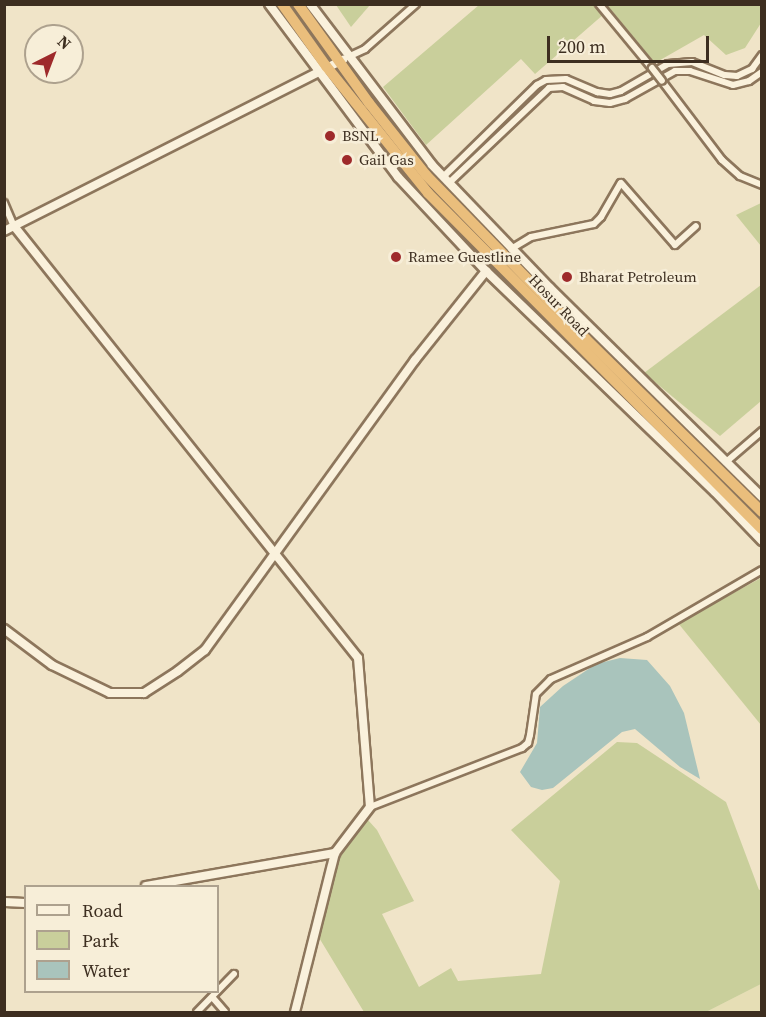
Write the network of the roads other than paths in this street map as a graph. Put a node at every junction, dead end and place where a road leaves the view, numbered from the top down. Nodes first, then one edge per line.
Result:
1 (269, 4) edge
2 (282, 4) edge
3 (298, 4) edge
4 (310, 4) edge
5 (416, 4) edge
6 (599, 4) edge
7 (762, 55) edge
8 (344, 57) junction
9 (325, 70) junction
10 (762, 72) edge
11 (446, 180) junction
12 (762, 185) edge
13 (4, 203) edge
14 (15, 226) junction
15 (696, 226) dead end
16 (4, 231) edge
17 (511, 249) junction
18 (486, 271) junction
19 (762, 431) edge
20 (726, 462) junction
21 (762, 497) edge
22 (728, 499) junction
23 (762, 512) edge
24 (762, 529) edge
25 (762, 541) edge
26 (274, 555) junction
27 (762, 570) edge
28 (4, 629) edge
29 (370, 807) junction
30 (335, 853) junction
31 (152, 885) edge
32 (4, 902) edge
33 (24, 903) edge
34 (234, 974) dead end
35 (219, 991) edge
36 (217, 993) edge
37 (213, 998) junction
38 (197, 1012) edge
39 (225, 1012) edge
40 (295, 1012) edge

1 - 9 street
2 - 9 highway, Hosur Road
3 - 8 highway, Hosur Road
4 - 8 street
5 - 8 street
6 - 12 street, bridge
7 - 11 street
8 - 9 street
8 - 11 street
8 - 23 highway, Hosur Road
9 - 14 street
9 - 18 street
9 - 22 highway, Hosur Road
10 - 11 street
11 - 17 street
13 - 14 street
14 - 16 street
14 - 26 street
15 - 17 street
17 - 20 street
18 - 22 street
18 - 26 street
19 - 20 street
20 - 21 street
22 - 24 highway, Hosur Road
22 - 25 street
26 - 28 street
26 - 29 street
27 - 29 street
29 - 30 street
30 - 31 street
30 - 40 street
32 - 33 street
34 - 35 street
36 - 37 street
37 - 38 street
37 - 39 street

